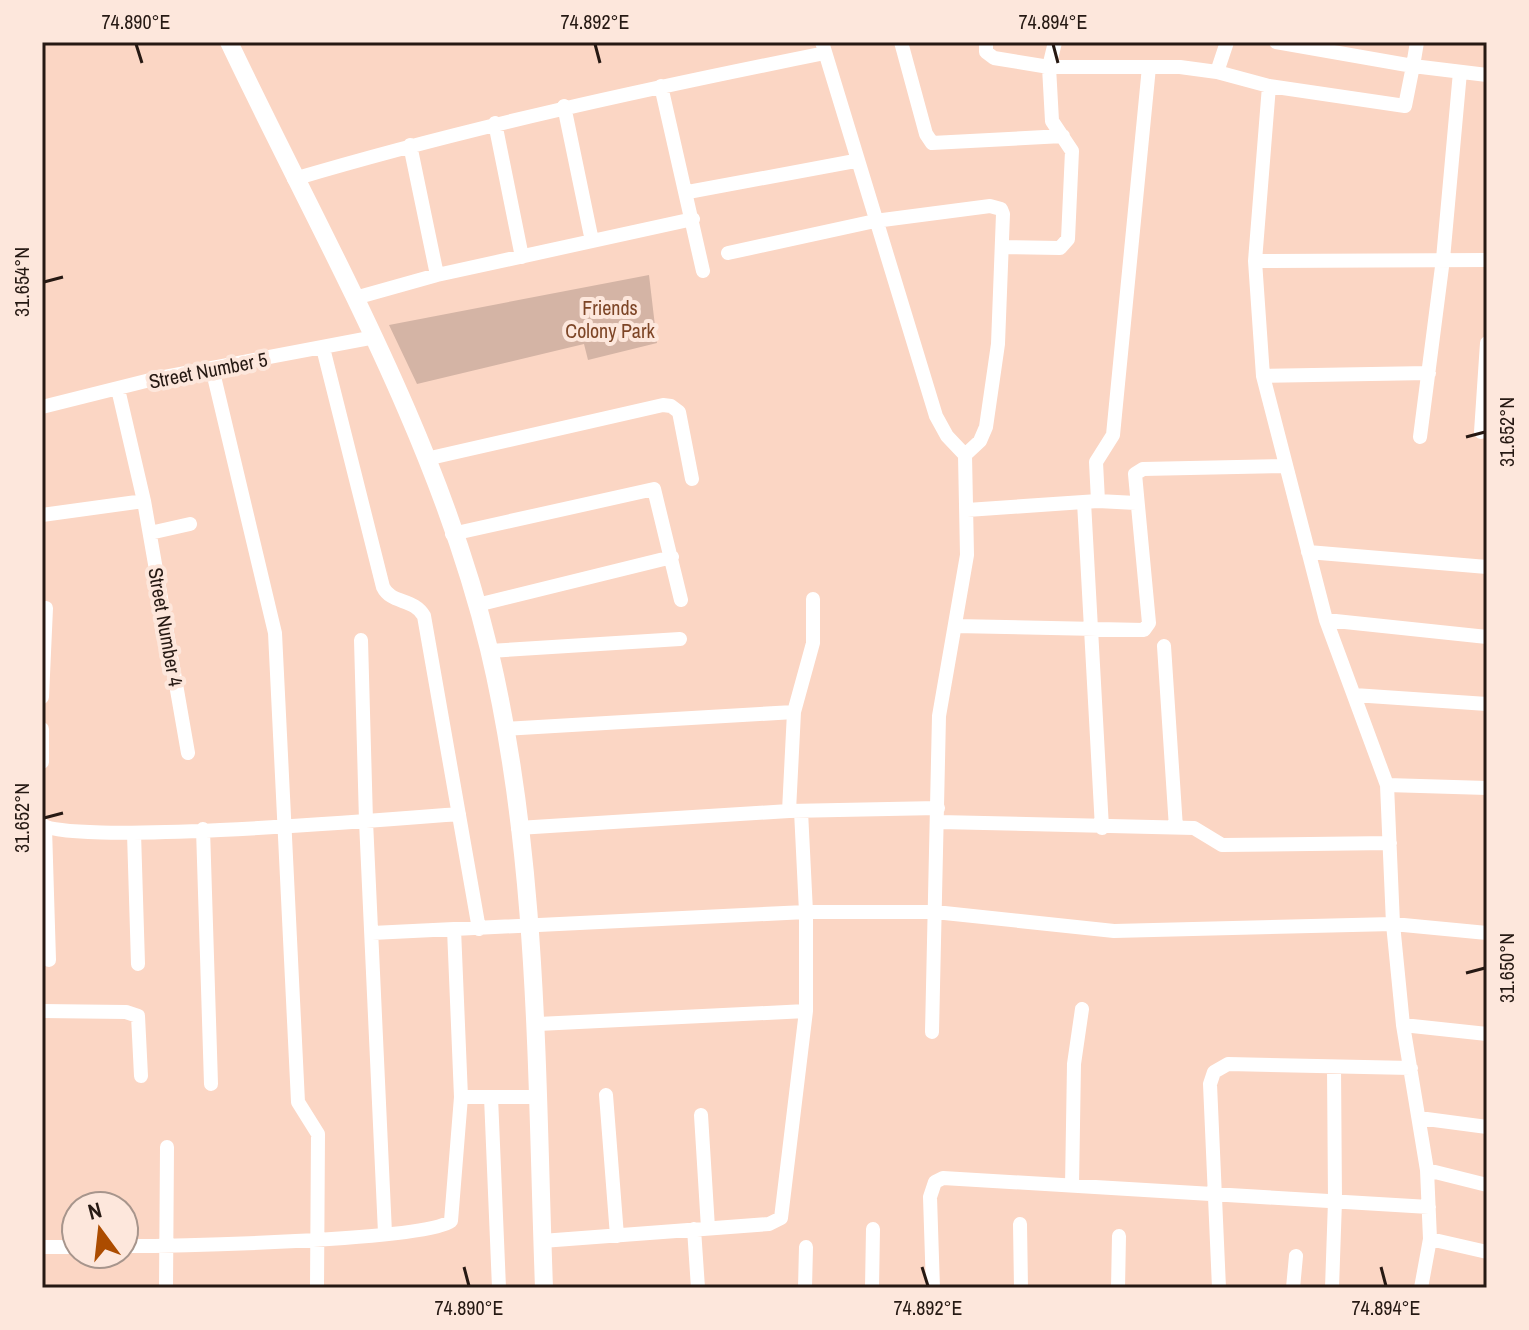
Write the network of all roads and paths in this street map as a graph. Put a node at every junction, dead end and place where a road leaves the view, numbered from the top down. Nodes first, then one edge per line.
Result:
1 (229, 42) edge
2 (901, 42) edge
3 (986, 42) edge
4 (1055, 42) edge
5 (1227, 42) edge
6 (1276, 42) edge
7 (1417, 42) edge
8 (1337, 47) edge
9 (823, 48) edge
10 (1413, 66) junction
11 (1049, 67) junction
12 (1149, 67) junction
13 (1217, 72) junction
14 (1460, 72) junction
15 (1487, 75) edge
16 (661, 86) junction
17 (1269, 86) junction
18 (564, 106) junction
19 (495, 123) junction
20 (1063, 136) junction
21 (410, 145) junction
22 (855, 161) junction
23 (294, 179) junction
24 (688, 192) junction
25 (693, 219) junction
26 (875, 221) junction
27 (592, 241) junction
28 (1003, 247) junction
29 (728, 253) dead end
30 (522, 257) junction
31 (1443, 259) junction
32 (1487, 260) edge
33 (1255, 261) junction
34 (703, 271) dead end
35 (437, 275) junction
36 (355, 298) junction
37 (375, 337) junction
38 (1487, 343) edge
39 (323, 348) junction
40 (212, 368) junction
41 (1429, 373) junction
42 (1263, 376) junction
43 (118, 389) junction
44 (42, 407) edge
45 (1481, 432) dead end
46 (1420, 437) dead end
47 (965, 455) junction
48 (426, 459) junction
49 (1284, 466) junction
50 (692, 479) dead end
51 (144, 501) junction
52 (1091, 501) junction
53 (1136, 503) junction
54 (967, 510) junction
55 (42, 515) edge
56 (190, 524) dead end
57 (150, 533) junction
58 (452, 534) junction
59 (1308, 552) junction
60 (672, 557) junction
61 (1487, 567) edge
62 (813, 599) dead end
63 (681, 600) dead end
64 (477, 605) junction
65 (46, 608) dead end
66 (1326, 620) junction
67 (955, 626) junction
68 (1092, 632) junction
69 (1487, 637) edge
70 (680, 639) dead end
71 (361, 640) dead end
72 (1164, 646) dead end
73 (489, 651) junction
74 (1354, 695) junction
75 (42, 697) edge
76 (1487, 704) edge
77 (794, 712) junction
78 (42, 729) edge
79 (505, 729) junction
80 (188, 753) dead end
81 (42, 762) edge
82 (1387, 785) junction
83 (1487, 788) edge
84 (795, 811) junction
85 (459, 814) junction
86 (938, 815) junction
87 (366, 821) junction
88 (43, 826) edge
89 (286, 828) junction
90 (518, 828) junction
91 (1102, 828) junction
92 (1176, 828) junction
93 (203, 829) junction
94 (134, 833) junction
95 (1390, 843) junction
96 (806, 912) junction
97 (935, 912) junction
98 (1393, 924) junction
99 (531, 926) junction
100 (454, 929) junction
101 (479, 929) junction
102 (372, 933) junction
103 (1487, 933) edge
104 (49, 960) dead end
105 (138, 964) dead end
106 (1082, 1009) dead end
107 (42, 1011) edge
108 (806, 1011) junction
109 (538, 1024) junction
110 (1403, 1025) junction
111 (932, 1032) dead end
112 (1487, 1034) edge
113 (1334, 1067) junction
114 (1411, 1068) junction
115 (141, 1076) dead end
116 (211, 1084) dead end
117 (606, 1095) dead end
118 (461, 1097) junction
119 (491, 1097) junction
120 (538, 1097) junction
121 (701, 1115) dead end
122 (1419, 1118) junction
123 (1487, 1127) edge
124 (167, 1147) dead end
125 (1427, 1170) junction
126 (1487, 1185) edge
127 (1072, 1186) junction
128 (1216, 1193) junction
129 (1335, 1201) junction
130 (1429, 1207) junction
131 (1020, 1224) dead end
132 (701, 1229) junction
133 (873, 1229) dead end
134 (385, 1233) junction
135 (617, 1236) junction
136 (1119, 1236) dead end
137 (319, 1238) junction
138 (1430, 1239) junction
139 (542, 1241) junction
140 (140, 1246) edge
141 (166, 1246) junction
142 (806, 1247) dead end
143 (1487, 1252) edge
144 (1296, 1256) dead end
145 (166, 1288) edge
146 (317, 1288) edge
147 (499, 1288) edge
148 (544, 1288) edge
149 (698, 1288) edge
150 (805, 1288) edge
151 (872, 1288) edge
152 (933, 1288) edge
153 (1021, 1288) edge
154 (1118, 1288) edge
155 (1219, 1288) edge
156 (1293, 1288) edge
157 (1332, 1288) edge
158 (1421, 1288) edge

1 - 23 street
2 - 20 street
3 - 11 street
4 - 11 street
5 - 13 street
6 - 8 street
7 - 10 street
8 - 10 street
9 - 16 street
9 - 22 street
10 - 14 street
10 - 17 street
11 - 12 street
11 - 20 street
12 - 13 street
12 - 52 street
13 - 17 street
14 - 15 street
14 - 31 street
16 - 18 street
16 - 24 street
17 - 33 street
18 - 19 street
18 - 27 street
19 - 21 street
19 - 30 street
20 - 28 street
21 - 23 street
21 - 35 street
22 - 24 street
22 - 26 street
23 - 36 street
24 - 25 street
25 - 27 street
25 - 34 street
26 - 28 street
26 - 29 street
26 - 47 street
27 - 30 street
28 - 47 street
30 - 35 street
31 - 32 street
31 - 33 street
31 - 41 street
33 - 42 street
35 - 36 street
36 - 37 street
37 - 39 street, Street Number 5
37 - 48 street
38 - 45 street
39 - 40 street, Street Number 5
39 - 85 street
40 - 43 street, Street Number 5
40 - 89 street
41 - 42 street
41 - 46 street
42 - 49 street
43 - 44 street, Street Number 5
43 - 51 street, Street Number 4
47 - 54 street
48 - 50 street
48 - 58 street
49 - 53 street
49 - 59 street
51 - 55 street
51 - 57 street, Street Number 4
52 - 53 street
52 - 54 street
52 - 68 street
53 - 68 street
54 - 67 street
56 - 57 street
57 - 80 street, Street Number 4
58 - 60 street
58 - 64 street
59 - 61 street
59 - 66 street
60 - 63 street
60 - 64 street
62 - 77 street
64 - 73 street
65 - 75 street
66 - 69 street
66 - 74 street
67 - 68 street
67 - 86 street
68 - 91 street
70 - 73 street
71 - 87 street
72 - 92 street
73 - 79 street
74 - 76 street
74 - 82 street
77 - 79 street
77 - 84 street
78 - 81 street
79 - 90 street
82 - 83 street
82 - 95 street
84 - 86 street
84 - 90 street
84 - 96 street
85 - 87 street
85 - 101 street
86 - 91 street
86 - 97 street
87 - 89 street
87 - 102 street
88 - 94 street
88 - 104 street
89 - 93 street
89 - 137 street
90 - 99 street
91 - 92 street
92 - 95 street
93 - 94 street
93 - 116 street
94 - 105 street
95 - 98 street
96 - 97 street
96 - 99 street
96 - 108 street
97 - 98 street
97 - 111 street
98 - 103 street
98 - 110 street
99 - 101 street
99 - 109 street
100 - 101 street
100 - 102 street
100 - 118 street
102 - 134 street
106 - 127 street
107 - 115 street
108 - 109 street
108 - 132 street
109 - 120 street
110 - 112 street
110 - 114 street
113 - 114 street
113 - 128 street
113 - 129 street
114 - 122 street
117 - 135 street
118 - 119 street
118 - 134 street
119 - 120 street
119 - 147 street
120 - 139 street
121 - 132 street
122 - 123 street
122 - 125 street
124 - 141 street
125 - 126 street
125 - 130 street
127 - 128 street
127 - 152 street
128 - 129 street
128 - 155 street
129 - 130 street
129 - 157 street
130 - 138 street
131 - 153 street
132 - 135 street
132 - 149 street
133 - 151 street
134 - 137 street
135 - 139 street
136 - 154 street
137 - 141 street
137 - 146 street
138 - 143 street
138 - 158 street
139 - 148 street
140 - 141 street
141 - 145 street
142 - 150 street
144 - 156 street

